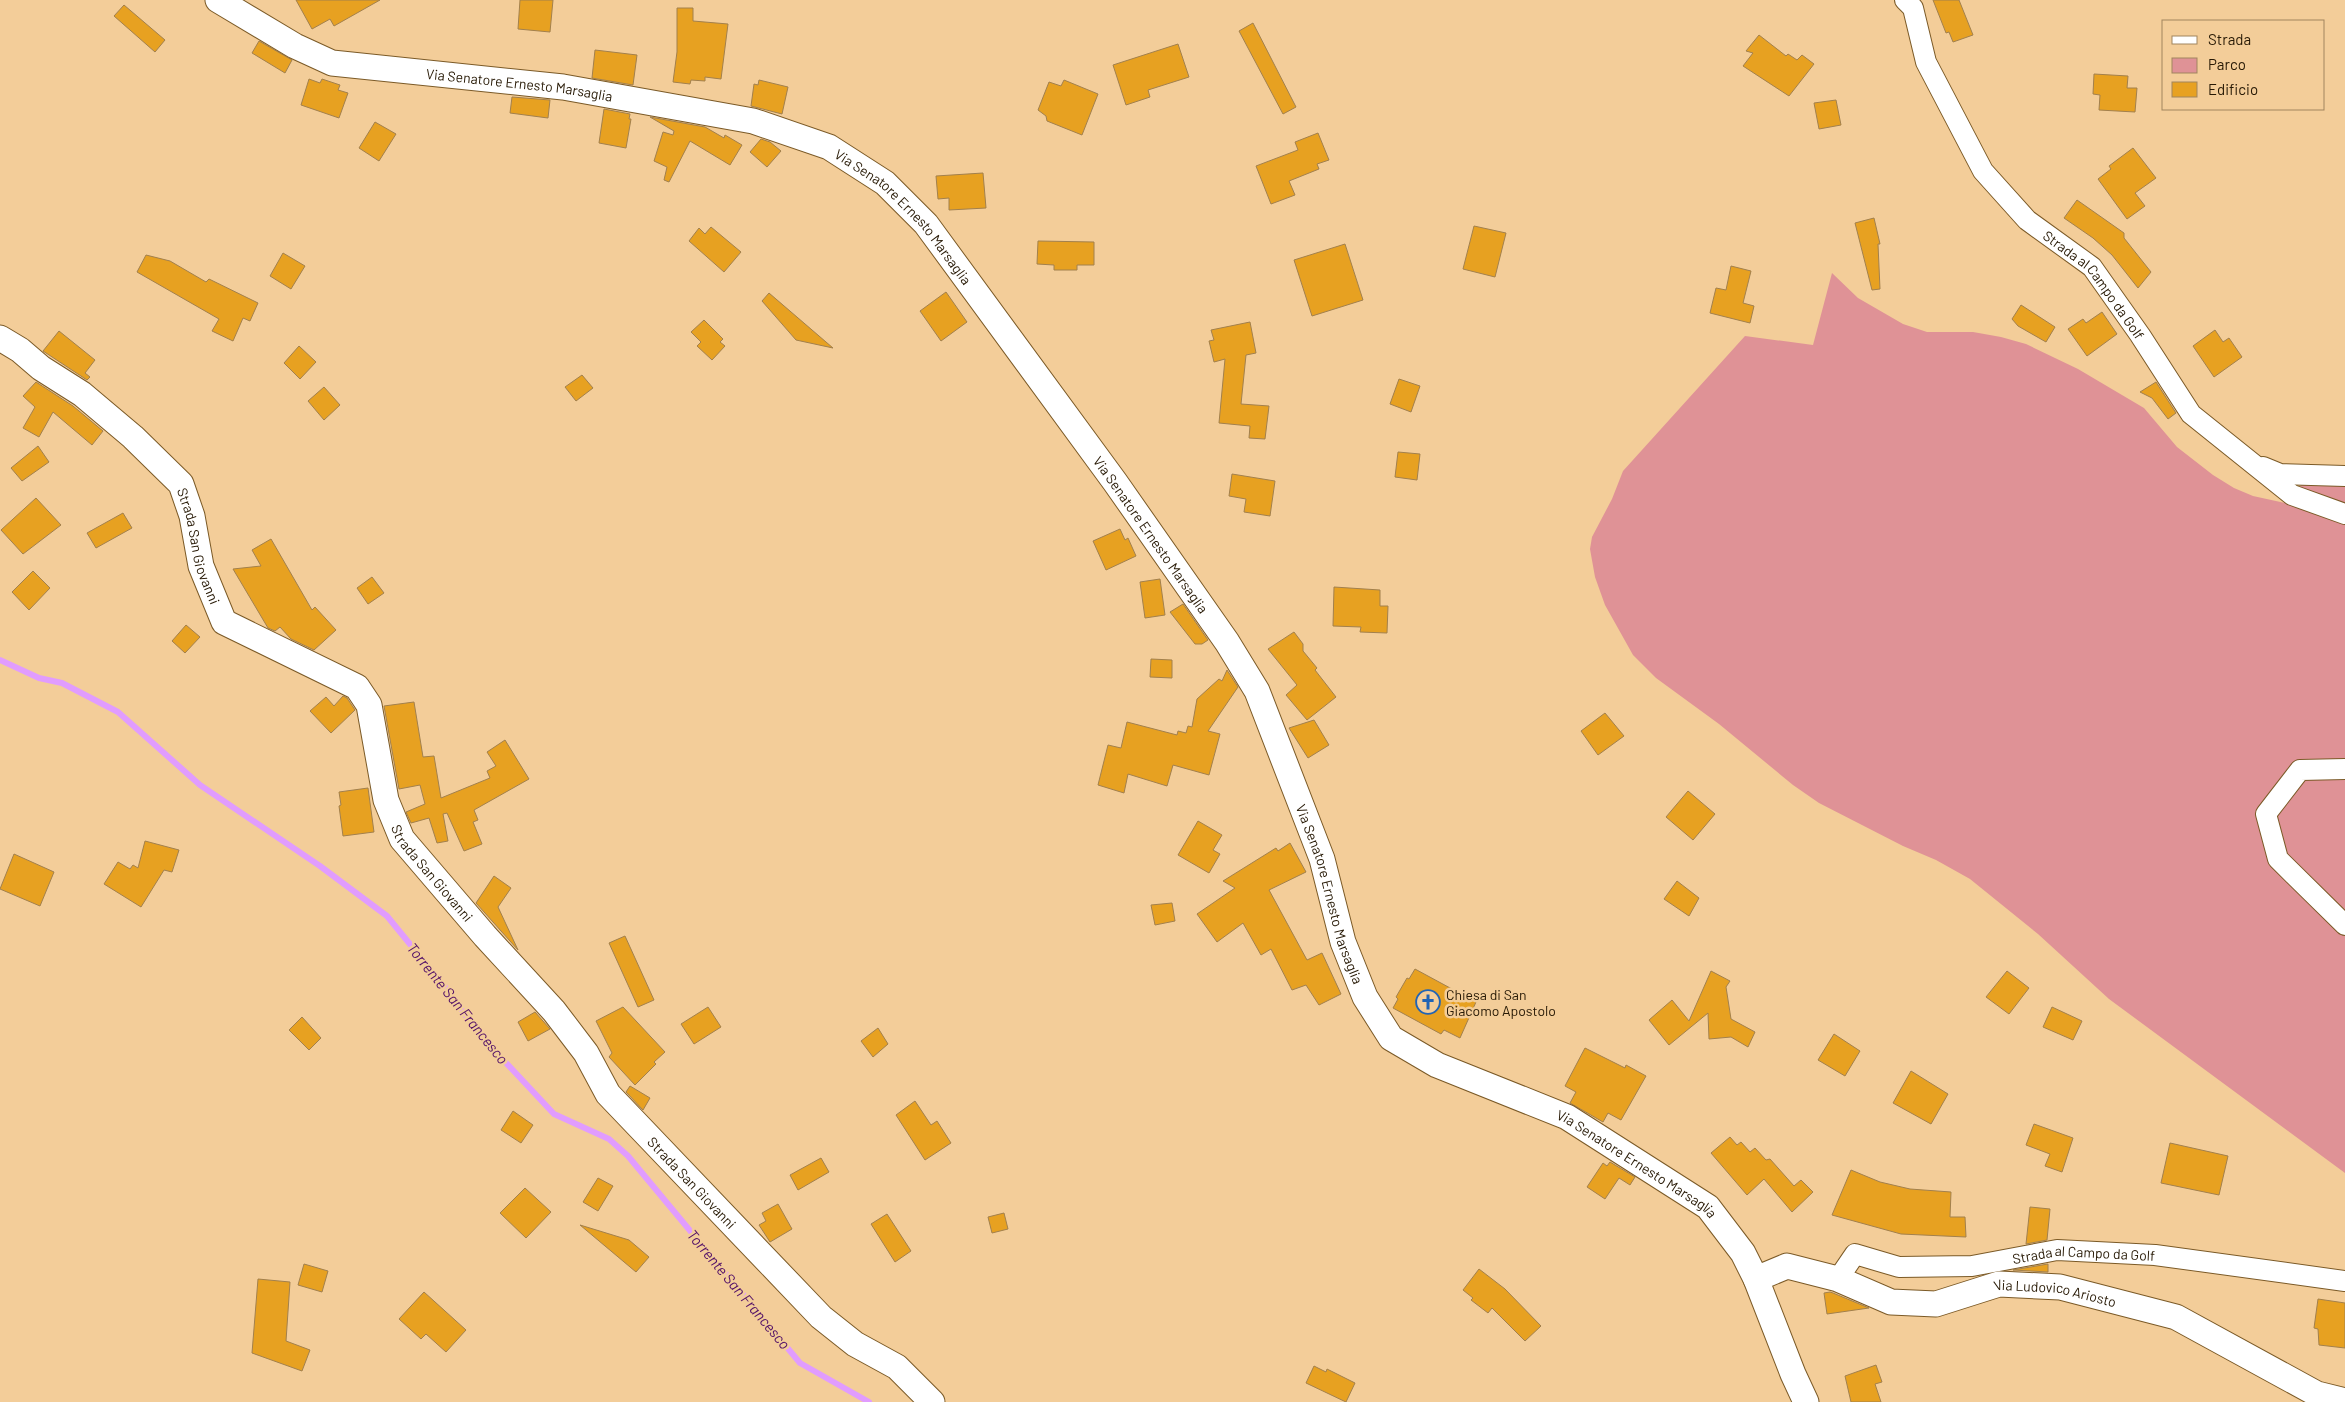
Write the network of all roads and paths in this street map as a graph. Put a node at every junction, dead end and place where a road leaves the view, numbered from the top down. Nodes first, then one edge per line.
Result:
1 (218, 0) edge
2 (1905, 0) edge
3 (0, 338) edge
4 (2254, 464) junction
5 (2345, 476) edge
6 (2345, 514) edge
7 (2345, 769) edge
8 (2345, 925) edge
9 (1756, 1279) junction
10 (1838, 1280) junction
11 (2345, 1281) edge
12 (2345, 1401) edge
13 (932, 1402) edge
14 (1806, 1402) edge

1 - 9 street, Via Senatore Ernesto Marsaglia
2 - 4 street, Strada al Campo da Golf
3 - 13 street, Strada San Giovanni
4 - 5 street
4 - 6 street, Strada al Campo da Golf
7 - 8 street
9 - 10 street, Via Ludovico Ariosto
9 - 14 street, Via Senatore Ernesto Marsaglia
10 - 11 street, Strada al Campo da Golf
10 - 12 street, Via Ludovico Ariosto

